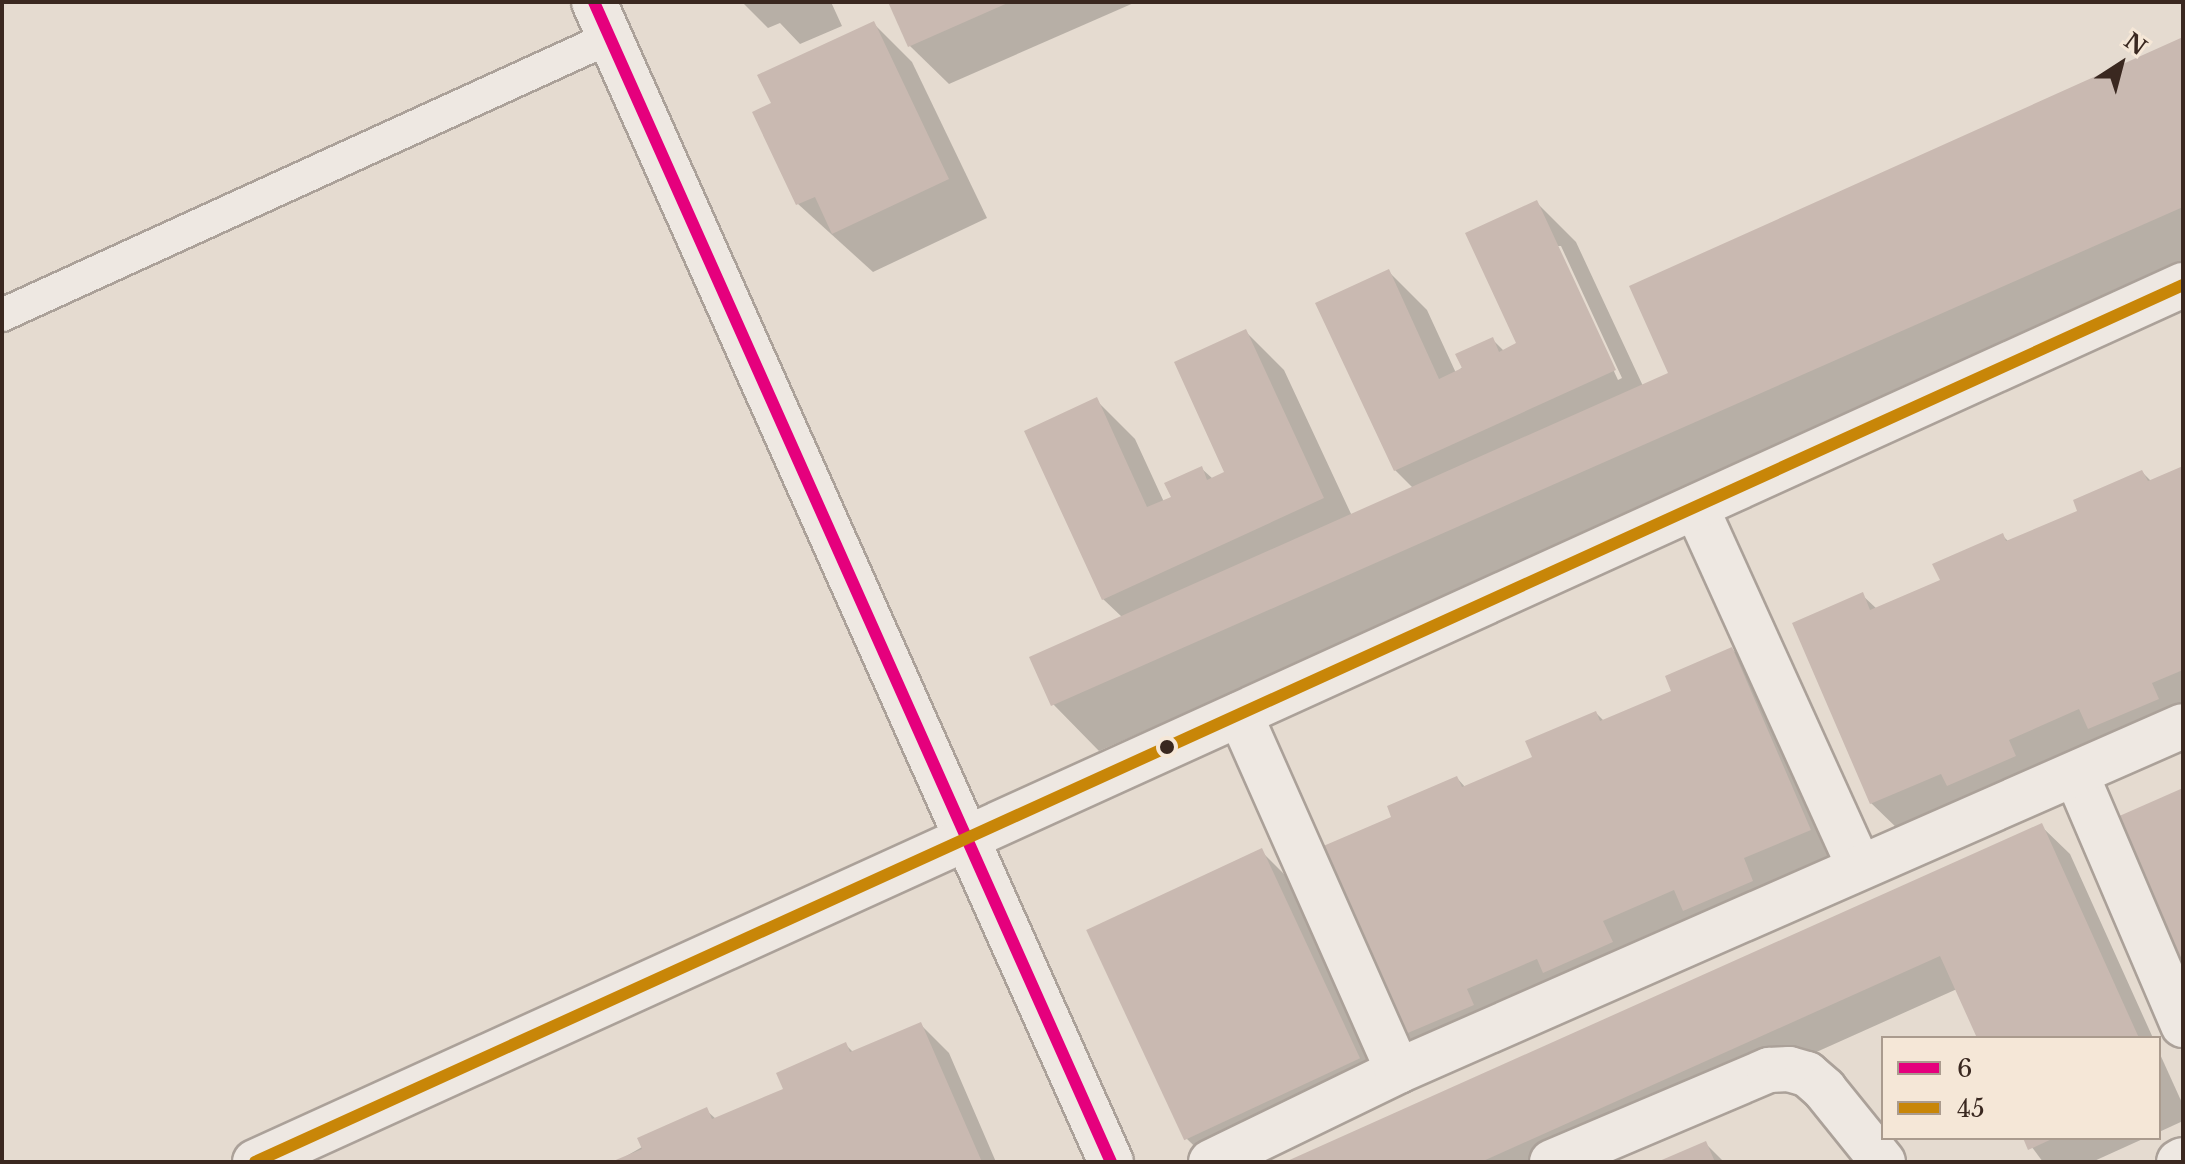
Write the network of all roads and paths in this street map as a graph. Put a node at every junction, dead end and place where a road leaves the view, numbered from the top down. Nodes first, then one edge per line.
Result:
1 (602, 20) edge
2 (2183, 285) edge
3 (2, 315) edge
4 (1696, 507) junction
5 (1240, 714) junction
6 (2183, 726) edge
7 (2076, 774) junction
8 (966, 839) junction
9 (1859, 867) junction
10 (2183, 1025) edge
11 (1398, 1071) junction
12 (274, 1158) edge
13 (1111, 1162) edge
14 (1211, 1162) edge
15 (1552, 1162) edge
16 (1883, 1162) edge

1 - 3 lane
1 - 8 street
2 - 4 street
4 - 5 street
4 - 9 street
5 - 8 street
5 - 11 street
6 - 7 street
7 - 9 street
7 - 10 street
8 - 12 street
8 - 13 street
9 - 11 street
11 - 14 street
15 - 16 street

